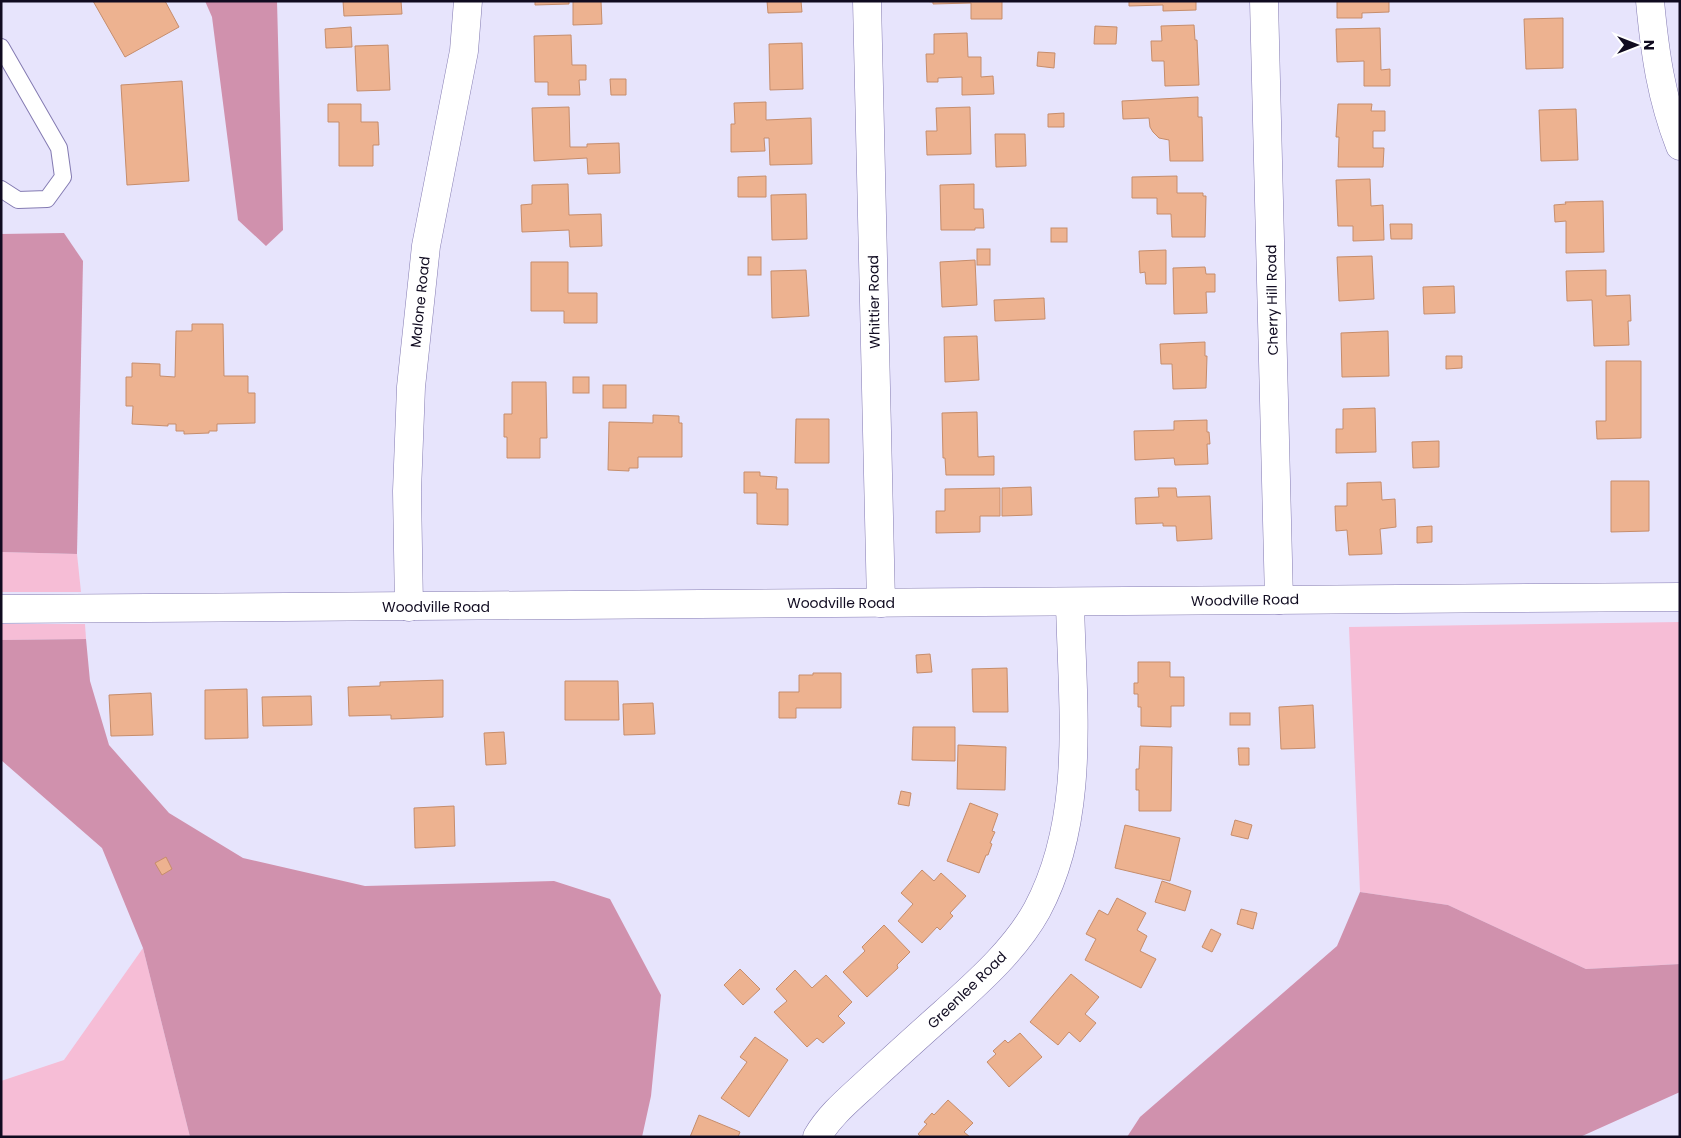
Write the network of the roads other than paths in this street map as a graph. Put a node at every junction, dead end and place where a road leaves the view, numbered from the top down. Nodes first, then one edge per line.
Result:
1 (468, 1) edge
2 (867, 1) edge
3 (1264, 1) edge
4 (1650, 1) edge
5 (1, 47) edge
6 (1680, 146) edge
7 (1, 188) edge
8 (1680, 597) edge
9 (1279, 600) junction
10 (1070, 602) junction
11 (882, 603) junction
12 (408, 607) junction
13 (1, 609) edge
14 (816, 1137) edge

1 - 12 street, Malone Road
2 - 11 street, Whittier Road
3 - 9 street, Cherry Hill Road
4 - 6 street
5 - 7 lane
8 - 9 street, Woodville Road
9 - 10 street, Woodville Road
10 - 11 street, Woodville Road
10 - 14 street, Greenlee Road
11 - 12 street, Woodville Road
12 - 13 street, Woodville Road

